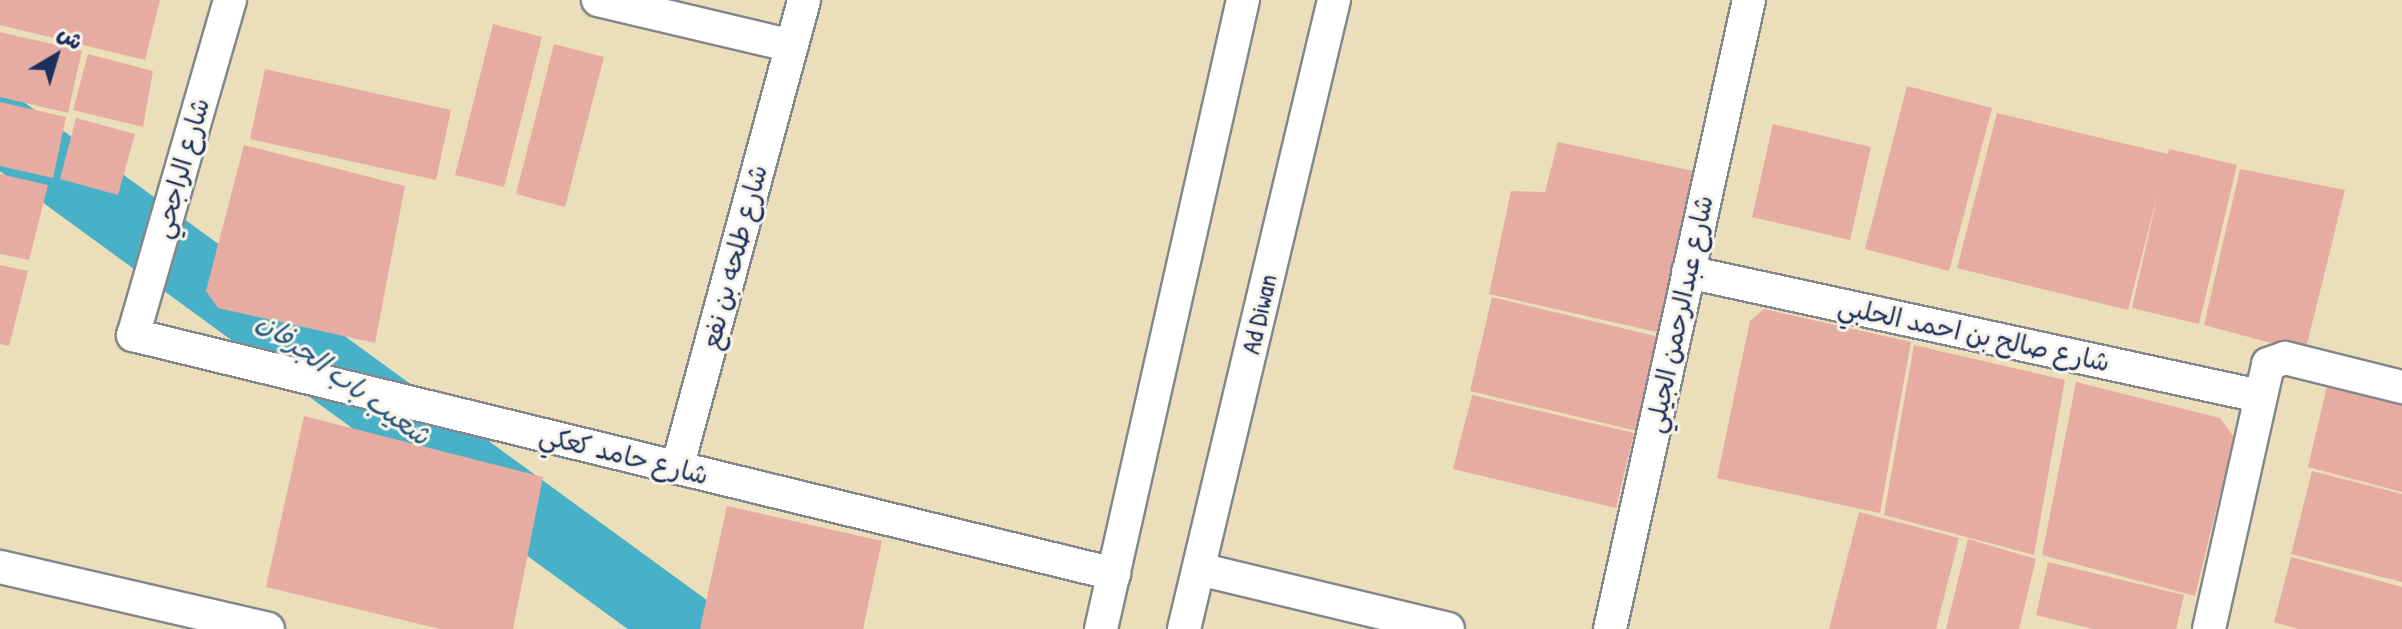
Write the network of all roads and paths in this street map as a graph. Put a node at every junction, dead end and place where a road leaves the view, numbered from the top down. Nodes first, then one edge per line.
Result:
1 (230, 0) edge
2 (598, 0) edge
3 (804, 0) edge
4 (1243, 0) edge
5 (1334, 0) edge
6 (1749, 0) edge
7 (792, 46) junction
8 (1688, 272) junction
9 (133, 335) joint
10 (2402, 387) edge
11 (2259, 396) junction
12 (677, 468) junction
13 (0, 567) edge
14 (1199, 569) junction
15 (1114, 574) junction
16 (268, 629) edge
17 (1101, 629) edge
18 (1184, 629) edge
19 (1448, 629) edge
20 (1610, 629) edge
21 (2209, 629) edge

1 - 9 street, شارع الراجحي
2 - 7 street
3 - 7 street, شارع طلحه بن نفع
4 - 15 street
5 - 14 street, Ad Diwan
6 - 8 street, شارع عبدالرحمن الجيلي
7 - 12 street, شارع طلحه بن نفع
8 - 11 street, شارع صالح بن احمد الحلبي
8 - 20 street, شارع عبدالرحمن الجيلي
9 - 12 street, شارع حامد كعكي
10 - 11 street
11 - 21 street
12 - 15 street, شارع حامد كعكي
13 - 16 street
14 - 18 street, Ad Diwan
14 - 19 street
15 - 17 street

